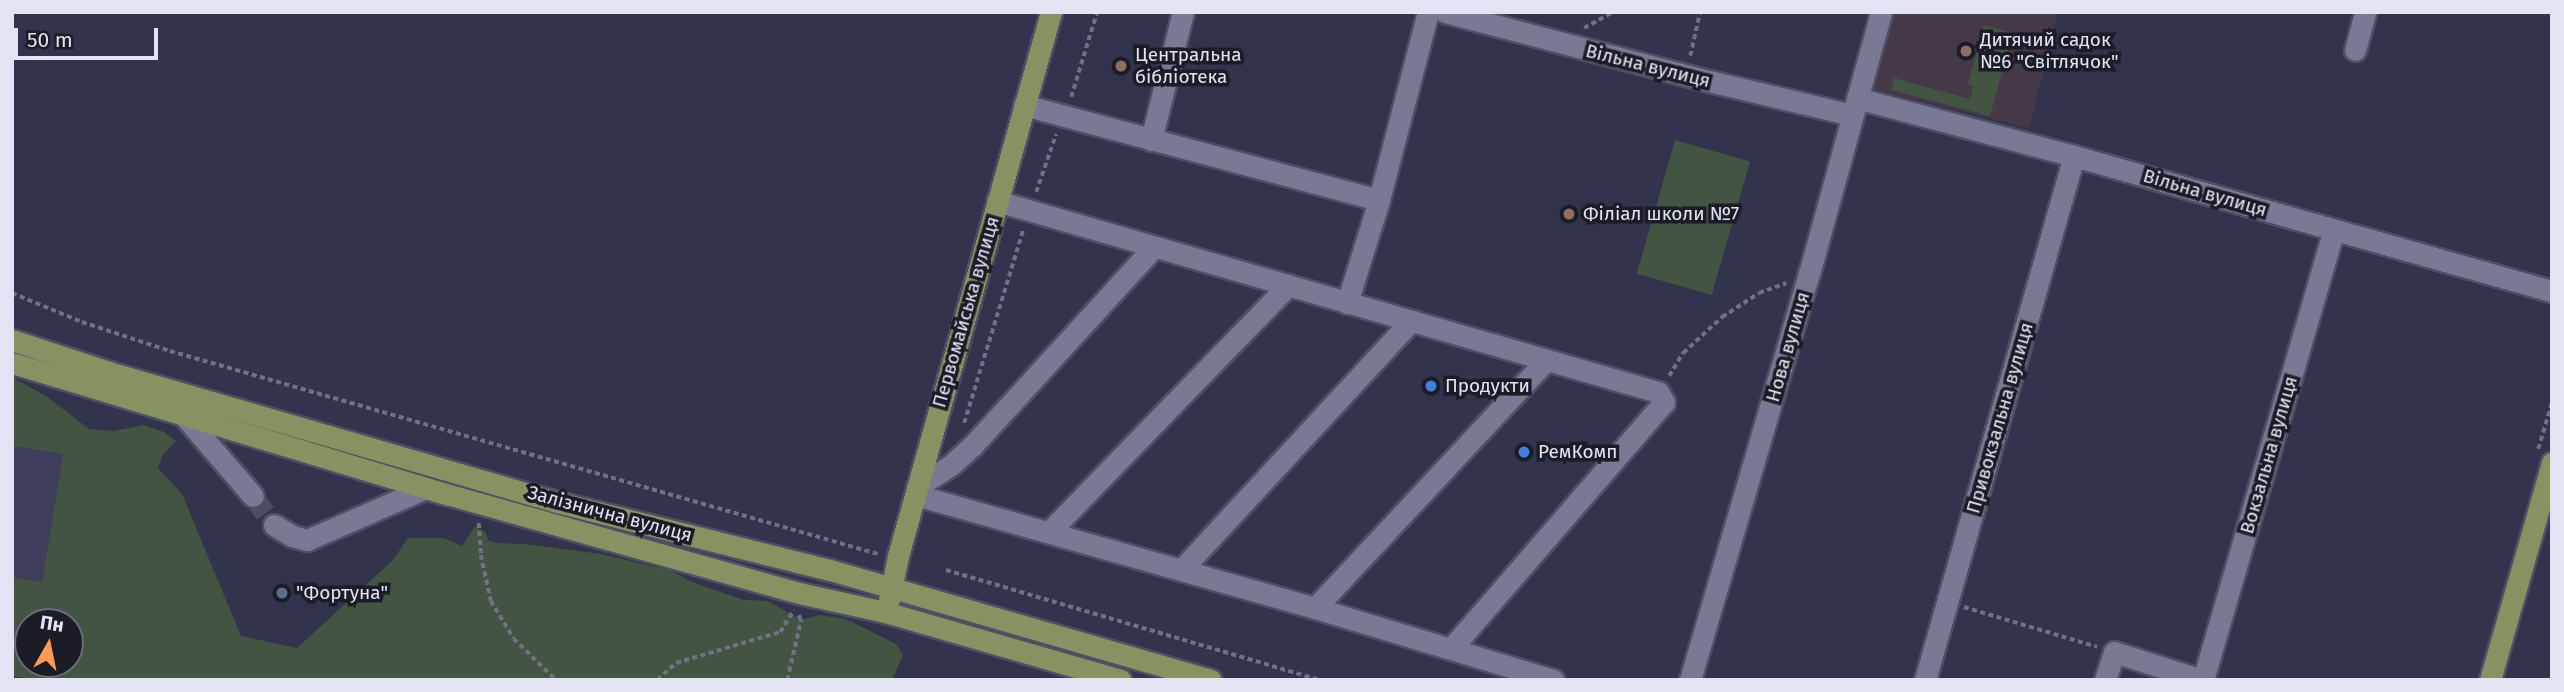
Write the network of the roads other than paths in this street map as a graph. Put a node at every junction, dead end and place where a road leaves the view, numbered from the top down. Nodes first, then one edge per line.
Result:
1 (1051, 12) edge
2 (1183, 12) edge
3 (1428, 12) edge
4 (1445, 12) edge
5 (1881, 12) edge
6 (2365, 12) edge
7 (2355, 50) dead end
8 (1024, 104) junction
9 (1855, 107) junction
10 (1151, 139) junction
11 (2074, 156) junction
12 (1379, 200) junction
13 (997, 201) junction
14 (2334, 230) junction
15 (1154, 247) junction
16 (1287, 285) junction
17 (2552, 292) edge
18 (1348, 303) junction
19 (1411, 321) junction
20 (12, 340) edge
21 (1546, 360) junction
22 (12, 363) edge
23 (185, 417) junction
24 (2552, 463) edge
25 (426, 488) junction
26 (917, 491) junction
27 (253, 496) tunnel mouth
28 (274, 525) tunnel mouth
29 (1049, 532) junction
30 (1182, 569) junction
31 (893, 587) junction
32 (1315, 608) junction
33 (885, 612) junction
34 (1452, 648) junction
35 (1120, 680) edge
36 (1210, 680) edge
37 (1553, 680) edge
38 (1690, 680) edge
39 (1925, 680) edge
40 (2105, 680) edge
41 (2203, 680) edge
42 (2490, 680) edge

1 - 8 main road, Первомайська вулиця
2 - 10 street
3 - 12 street
4 - 9 street, Вільна вулиця
5 - 9 street, Нова вулиця
6 - 7 street
8 - 10 street
8 - 13 main road, Первомайська вулиця
9 - 11 street, Вільна вулиця
9 - 38 street, Нова вулиця
10 - 12 street
11 - 14 street, Вільна вулиця
11 - 39 street, Привокзальна вулиця
12 - 18 street
13 - 15 street
13 - 26 main road, Первомайська вулиця
14 - 17 street, Вільна вулиця
14 - 41 street, Вокзальна вулиця
15 - 16 street
15 - 26 street
16 - 18 street
16 - 29 street
18 - 19 street
19 - 21 street
19 - 30 street
20 - 31 main road, Залізнична вулиця
21 - 32 street
21 - 34 street
22 - 23 main road, Залізнична вулиця
23 - 25 main road, Залізнична вулиця
23 - 27 street
24 - 42 main road
25 - 28 street
25 - 33 main road, Залізнична вулиця
26 - 29 street
26 - 31 main road, Первомайська вулиця
29 - 30 street
30 - 32 street
31 - 33 main road, Первомайська вулиця
31 - 36 main road, Залізнична вулиця
32 - 34 street
33 - 35 main road, Залізнична вулиця
34 - 37 street
40 - 41 street

